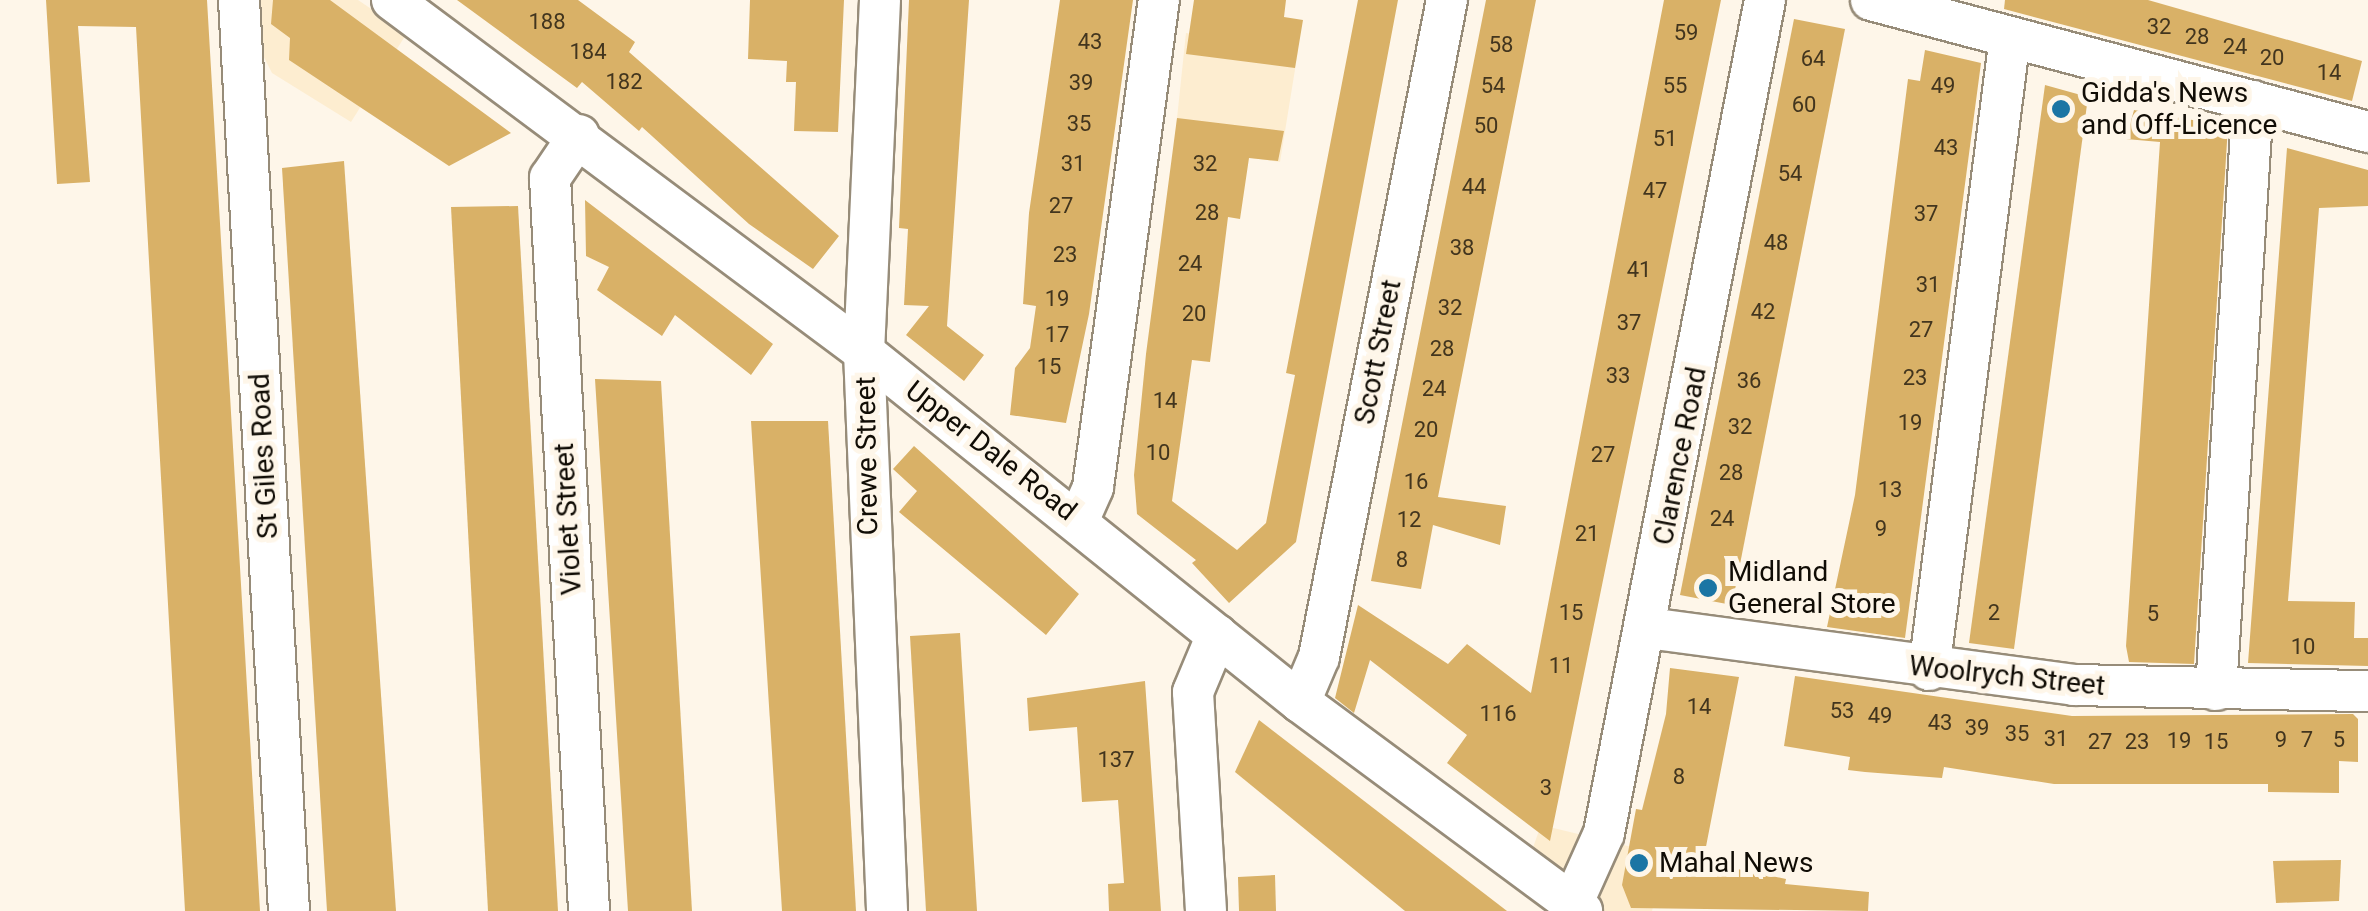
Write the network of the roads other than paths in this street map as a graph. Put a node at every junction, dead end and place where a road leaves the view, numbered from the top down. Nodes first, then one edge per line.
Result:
1 (239, 0) edge
2 (392, 0) edge
3 (880, 0) edge
4 (1158, 0) edge
5 (1447, 0) edge
6 (1766, 0) edge
7 (1871, 0) edge
8 (2010, 37) junction
9 (2253, 101) junction
10 (2368, 132) edge
11 (579, 135) junction
12 (864, 352) junction
13 (1079, 519) junction
14 (1648, 628) junction
15 (1217, 635) junction
16 (1929, 670) junction
17 (2216, 690) junction
18 (2368, 692) edge
19 (1300, 702) junction
20 (1575, 909) edge
21 (289, 911) edge
22 (589, 911) edge
23 (887, 911) edge
24 (1206, 911) edge

1 - 21 street, St Giles Road
2 - 11 street, Upper Dale Road
3 - 12 street, Crewe Street
4 - 13 street
5 - 19 street, Scott Street
6 - 14 street, Clarence Road
7 - 8 street
8 - 9 street
8 - 16 street
9 - 10 street
9 - 17 street
11 - 12 street, Upper Dale Road
11 - 22 street, Violet Street
12 - 13 street, Upper Dale Road
12 - 23 street, Crewe Street
13 - 15 street, Upper Dale Road
14 - 16 street, Woolrych Street
14 - 20 street, Clarence Road
15 - 19 street, Upper Dale Road
15 - 24 street
16 - 17 street, Woolrych Street
17 - 18 street, Woolrych Street
19 - 20 street, Upper Dale Road

